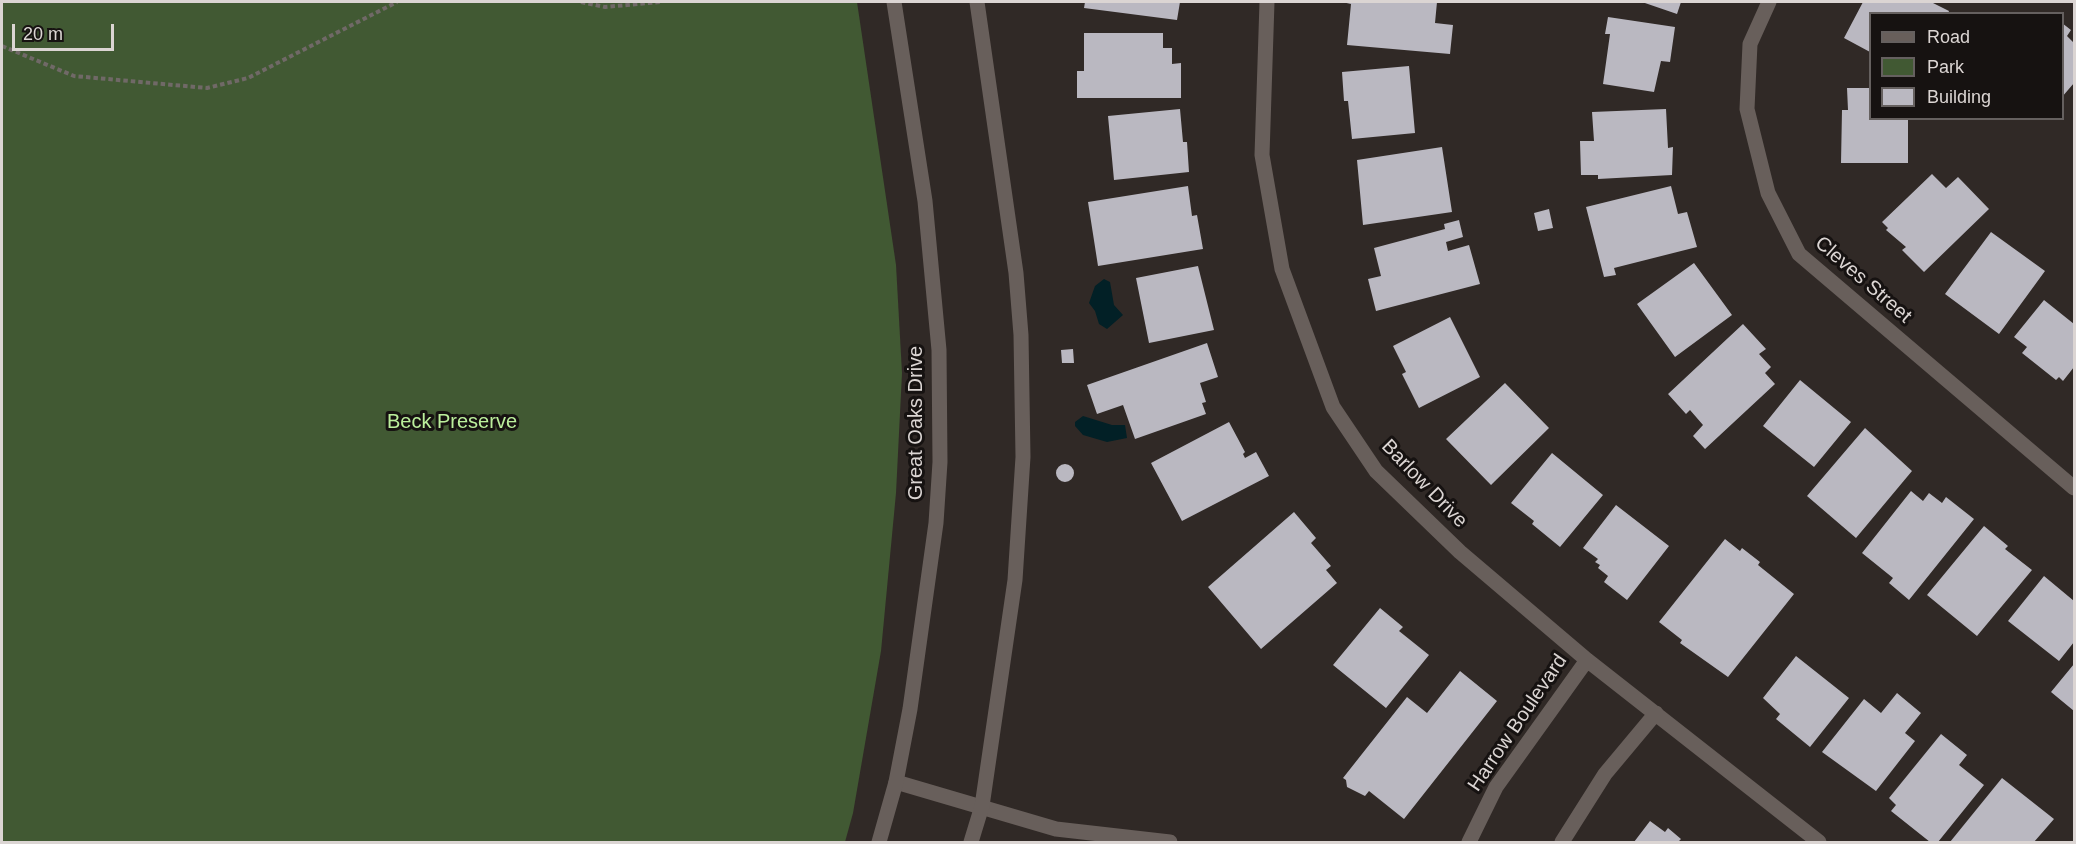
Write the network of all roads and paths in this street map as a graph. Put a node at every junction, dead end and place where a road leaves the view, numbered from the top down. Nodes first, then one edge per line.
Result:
1 (397, 2) edge
2 (582, 2) edge
3 (660, 2) edge
4 (894, 2) edge
5 (977, 2) edge
6 (1266, 2) edge
7 (1768, 2) edge
8 (2, 46) edge
9 (2074, 488) edge
10 (1587, 660) junction
11 (1656, 713) junction
12 (896, 782) junction
13 (982, 806) junction
14 (879, 843) edge
15 (971, 843) edge
16 (1170, 843) edge
17 (1469, 843) edge
18 (1562, 843) edge
19 (1819, 843) edge

1 - 8 path
2 - 3 path
4 - 12 street, Great Oaks Drive
5 - 13 street
6 - 10 street, Barlow Drive
7 - 9 street, Cleves Street
10 - 11 street, Barlow Drive
10 - 17 street, Harrow Boulevard
11 - 18 street
11 - 19 street, Barlow Drive
12 - 13 street
12 - 14 street, Great Oaks Drive
13 - 15 street
13 - 16 street

